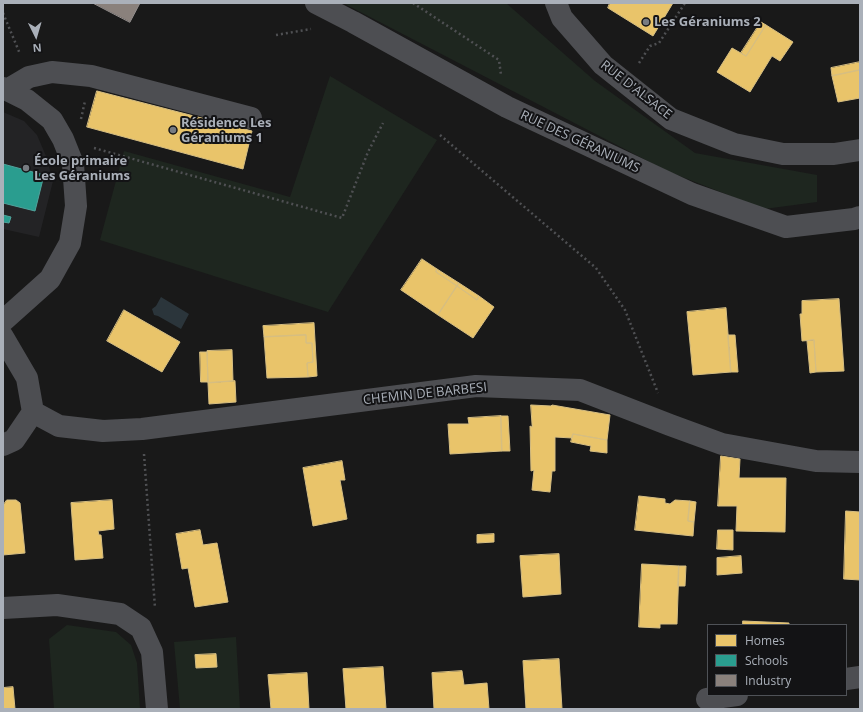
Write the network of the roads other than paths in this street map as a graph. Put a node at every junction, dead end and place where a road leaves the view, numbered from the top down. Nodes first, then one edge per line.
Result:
1 (316, 3) edge
2 (556, 3) edge
3 (5, 89) edge
4 (251, 118) dead end
5 (860, 150) edge
6 (860, 217) edge
7 (3, 320) edge
8 (3, 336) edge
9 (33, 412) junction
10 (3, 446) edge
11 (860, 462) edge
12 (3, 608) edge
13 (860, 677) edge
14 (847, 679) edge
15 (731, 696) edge
16 (708, 700) dead end
17 (157, 709) edge

1 - 6 street, RUE DES GÉRANIUMS
2 - 5 street, RUE D'ALSACE
3 - 4 street
3 - 7 street
8 - 9 street
9 - 10 street
9 - 11 street, CHEMIN DE BARBESI
12 - 17 street
13 - 14 street
15 - 16 street

